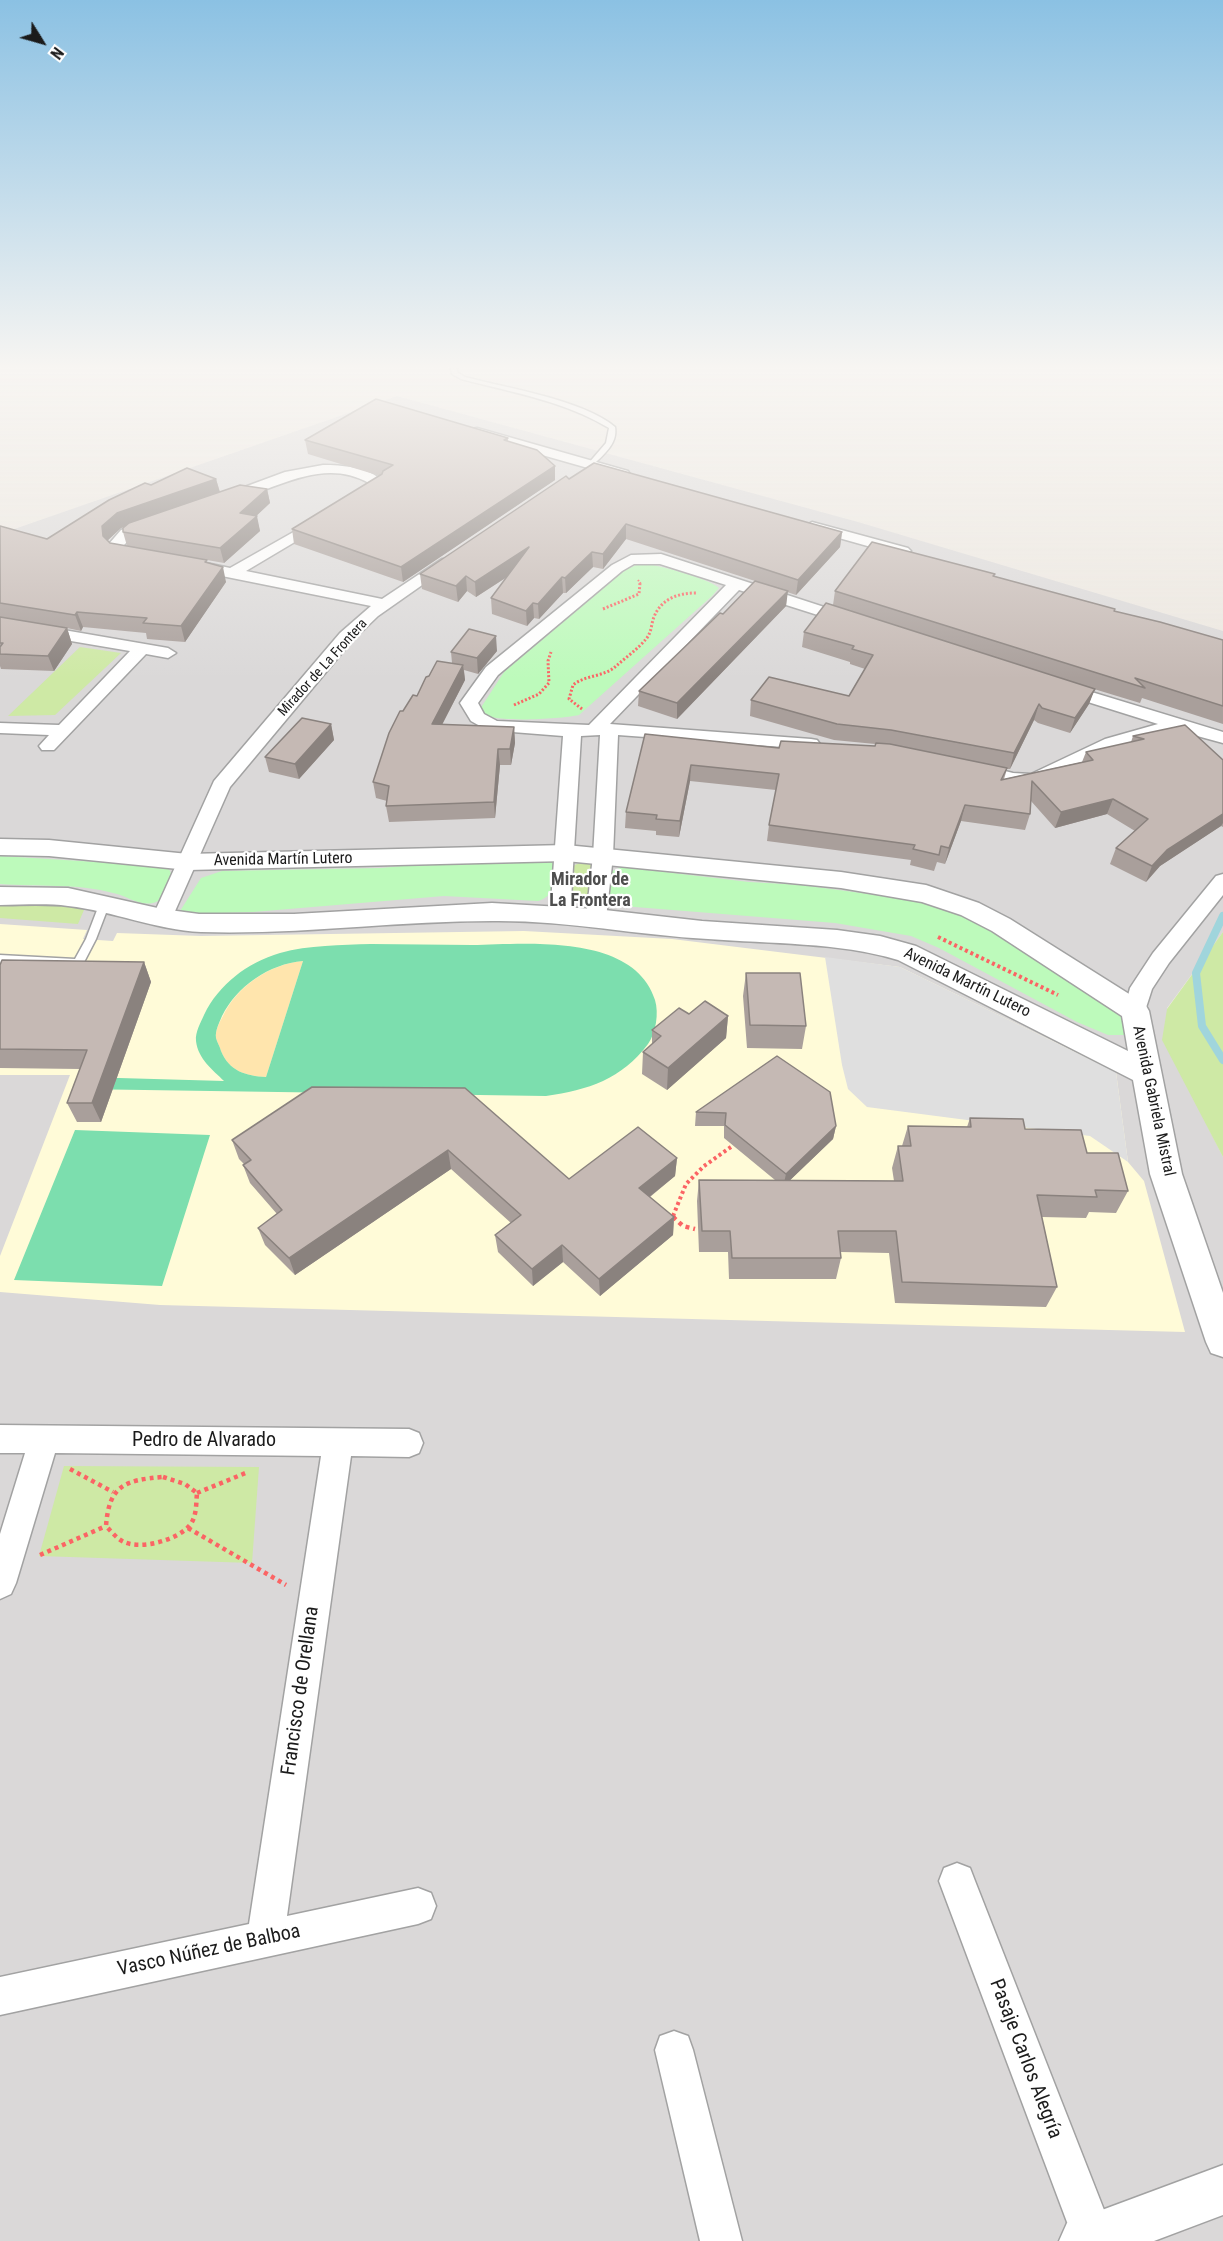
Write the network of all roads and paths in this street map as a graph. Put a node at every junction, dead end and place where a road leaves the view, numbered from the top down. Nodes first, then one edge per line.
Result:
1 (308, 470) edge
2 (340, 470) edge
3 (583, 470) edge
4 (607, 470) edge
5 (634, 477) edge
6 (570, 478) edge
7 (214, 502) edge
8 (171, 518) edge
9 (797, 522) edge
10 (463, 551) edge
11 (914, 554) edge
12 (154, 558) edge
13 (177, 562) edge
14 (620, 566) junction
15 (234, 572) junction
16 (736, 584) junction
17 (723, 598) junction
18 (389, 601) junction
19 (599, 611) dead end
20 (0, 624) edge
21 (873, 627) edge
22 (556, 646) dead end
23 (142, 649) junction
24 (168, 653) dead end
25 (1043, 682) edge
26 (469, 703) junction
27 (603, 725) junction
28 (1180, 725) junction
29 (0, 728) edge
30 (62, 730) junction
31 (572, 731) junction
32 (1220, 738) edge
33 (48, 746) dead end
34 (828, 746) edge
35 (958, 766) edge
36 (0, 847) edge
37 (566, 853) junction
38 (603, 856) junction
39 (188, 862) junction
40 (1223, 882) edge
41 (0, 896) edge
42 (104, 905) junction
43 (560, 916) junction
44 (162, 918) junction
45 (596, 918) junction
46 (0, 959) edge
47 (1134, 1011) junction
48 (1146, 1073) junction
49 (731, 1147) dead end
50 (668, 1213) edge
51 (673, 1217) junction
52 (695, 1229) dead end
53 (1223, 1342) edge
54 (0, 1439) edge
55 (44, 1440) junction
56 (338, 1442) junction
57 (409, 1443) dead end
58 (106, 1526) junction
59 (188, 1528) junction
60 (4, 1571) edge
61 (314, 1603) junction
62 (957, 1881) dead end
63 (418, 1906) dead end
64 (265, 1939) junction
65 (0, 1996) edge
66 (674, 2050) dead end
67 (1223, 2190) edge
68 (1090, 2239) edge
69 (722, 2241) edge

1 - 7 street
2 - 15 street
3 - 6 street
4 - 5 street
8 - 12 street
9 - 11 street
10 - 18 street, Mirador de La Frontera
13 - 15 street
14 - 16 street
14 - 19 path
14 - 26 street
15 - 18 street
16 - 17 street
16 - 21 street
17 - 27 street
17 - 27 path
18 - 39 street, Mirador de La Frontera
20 - 23 street
22 - 26 path
23 - 24 street
23 - 30 street
25 - 28 street
26 - 31 street
27 - 31 street
27 - 34 street
27 - 38 street
28 - 32 street
28 - 35 street
29 - 30 street
30 - 33 street
31 - 37 street
36 - 39 street, Avenida Martín Lutero
37 - 38 street, Avenida Martín Lutero
37 - 39 street, Avenida Martín Lutero
37 - 43 street
38 - 45 street
38 - 47 street, Avenida Martín Lutero
39 - 44 street, Mirador de La Frontera
40 - 47 street, Avenida Gabriela Mistral
41 - 42 street, Avenida Martín Lutero
42 - 44 street, Avenida Martín Lutero
42 - 46 lane
43 - 44 street, Avenida Martín Lutero
43 - 45 street, Avenida Martín Lutero
45 - 48 street, Avenida Martín Lutero
47 - 48 street, Avenida Gabriela Mistral
48 - 53 street, Avenida Gabriela Mistral
49 - 51 path
50 - 51 path
51 - 52 path
54 - 55 street, Pedro de Alvarado
55 - 56 street, Pedro de Alvarado
55 - 60 street
56 - 57 street, Pedro de Alvarado
56 - 61 street, Francisco de Orellana
58 - 59 path
58 - 59 path
58 - 60 path
59 - 61 path
61 - 64 street, Francisco de Orellana
62 - 68 street, Pasaje Carlos Alegría
63 - 64 street, Vasco Núñez de Balboa
64 - 65 street, Vasco Núñez de Balboa
66 - 69 street
67 - 68 street

